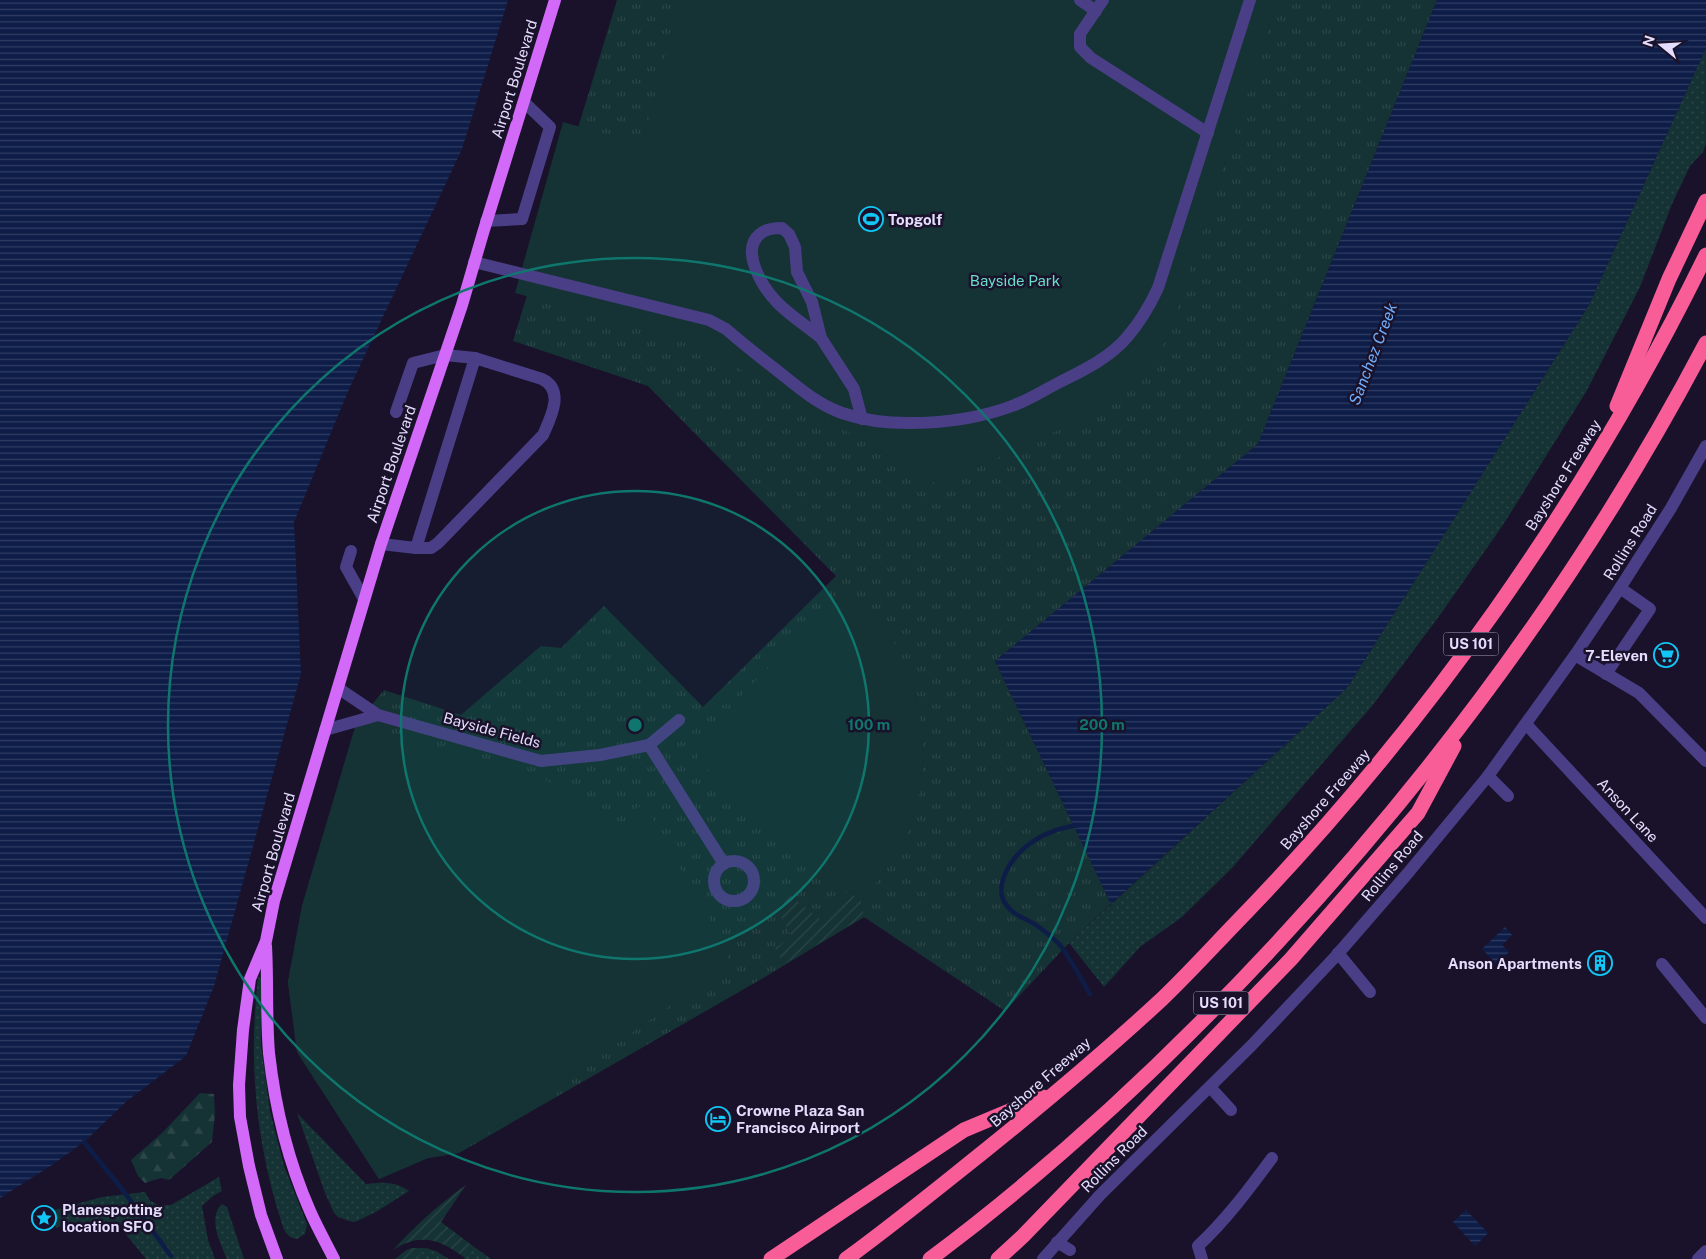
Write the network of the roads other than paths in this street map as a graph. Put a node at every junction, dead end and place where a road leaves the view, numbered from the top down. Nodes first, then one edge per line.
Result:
1 (555, 0) edge
2 (1080, 0) edge
3 (1250, 0) edge
4 (1099, 5) edge
5 (524, 102) junction
6 (1208, 133) junction
7 (1706, 201) edge
8 (486, 221) junction
9 (1706, 255) edge
10 (474, 262) junction
11 (821, 338) junction
12 (1706, 343) edge
13 (444, 355) junction
14 (475, 358) junction
15 (396, 412) dead end
16 (862, 420) junction
17 (1706, 446) edge
18 (1596, 457) junction
19 (381, 544) junction
20 (416, 548) junction
21 (351, 551) dead end
22 (1620, 588) junction
23 (364, 600) junction
24 (1575, 655) junction
25 (1606, 674) junction
26 (338, 688) junction
27 (1473, 709) junction
28 (378, 715) junction
29 (679, 720) dead end
30 (1526, 724) junction
31 (325, 730) junction
32 (649, 745) junction
33 (1706, 760) edge
34 (1488, 776) junction
35 (1508, 796) dead end
36 (724, 864) dead end
37 (1706, 918) edge
38 (266, 941) junction
39 (1338, 953) junction
40 (1662, 964) dead end
41 (1370, 992) dead end
42 (1706, 1018) edge
43 (1210, 1087) junction
44 (1056, 1092) junction
45 (1231, 1110) dead end
46 (1272, 1158) dead end
47 (1057, 1242) junction
48 (1070, 1250) dead end
49 (1706, 1251) edge
50 (277, 1259) edge
51 (334, 1259) edge
52 (771, 1259) edge
53 (846, 1259) edge
54 (930, 1259) edge
55 (998, 1259) edge
56 (1043, 1259) edge
57 (1202, 1259) edge
58 (1698, 1259) edge

1 - 5 main road, Airport Boulevard
2 - 4 street
3 - 6 street
4 - 6 street
5 - 8 main road, Airport Boulevard
5 - 8 street
6 - 16 street
7 - 18 highway
8 - 10 main road, Airport Boulevard
9 - 18 highway, Bayshore Freeway / US 101
10 - 13 main road, Airport Boulevard
10 - 16 street
11 - 11 street
11 - 16 street
12 - 27 highway, US 101
13 - 14 street
13 - 15 street
13 - 19 main road, Airport Boulevard
14 - 20 street
14 - 20 street
17 - 22 street, Rollins Road
18 - 44 highway, Bayshore Freeway / US 101
19 - 20 street
19 - 23 main road, Airport Boulevard
21 - 23 street
22 - 24 street, Rollins Road
22 - 25 street
23 - 26 main road, Airport Boulevard
24 - 25 street
24 - 30 street, Rollins Road
25 - 33 street
26 - 28 street, Bayside Fields
26 - 31 main road, Airport Boulevard
27 - 54 highway, US 101
27 - 55 highway
28 - 31 street
28 - 32 street, Bayside Fields
29 - 32 street, Bayside Fields
30 - 34 street, Rollins Road
30 - 37 street, Anson Lane
31 - 38 main road, Airport Boulevard
32 - 36 street
34 - 35 street
34 - 39 street, Rollins Road
38 - 50 main road, Airport Boulevard
38 - 51 main road, Airport Boulevard
39 - 41 street
39 - 43 street, Rollins Road
40 - 42 street
43 - 45 street
43 - 47 street, Rollins Road
44 - 52 highway
44 - 53 highway, Bayshore Freeway / US 101
46 - 57 street
47 - 48 street
47 - 56 street, Rollins Road
49 - 58 street

